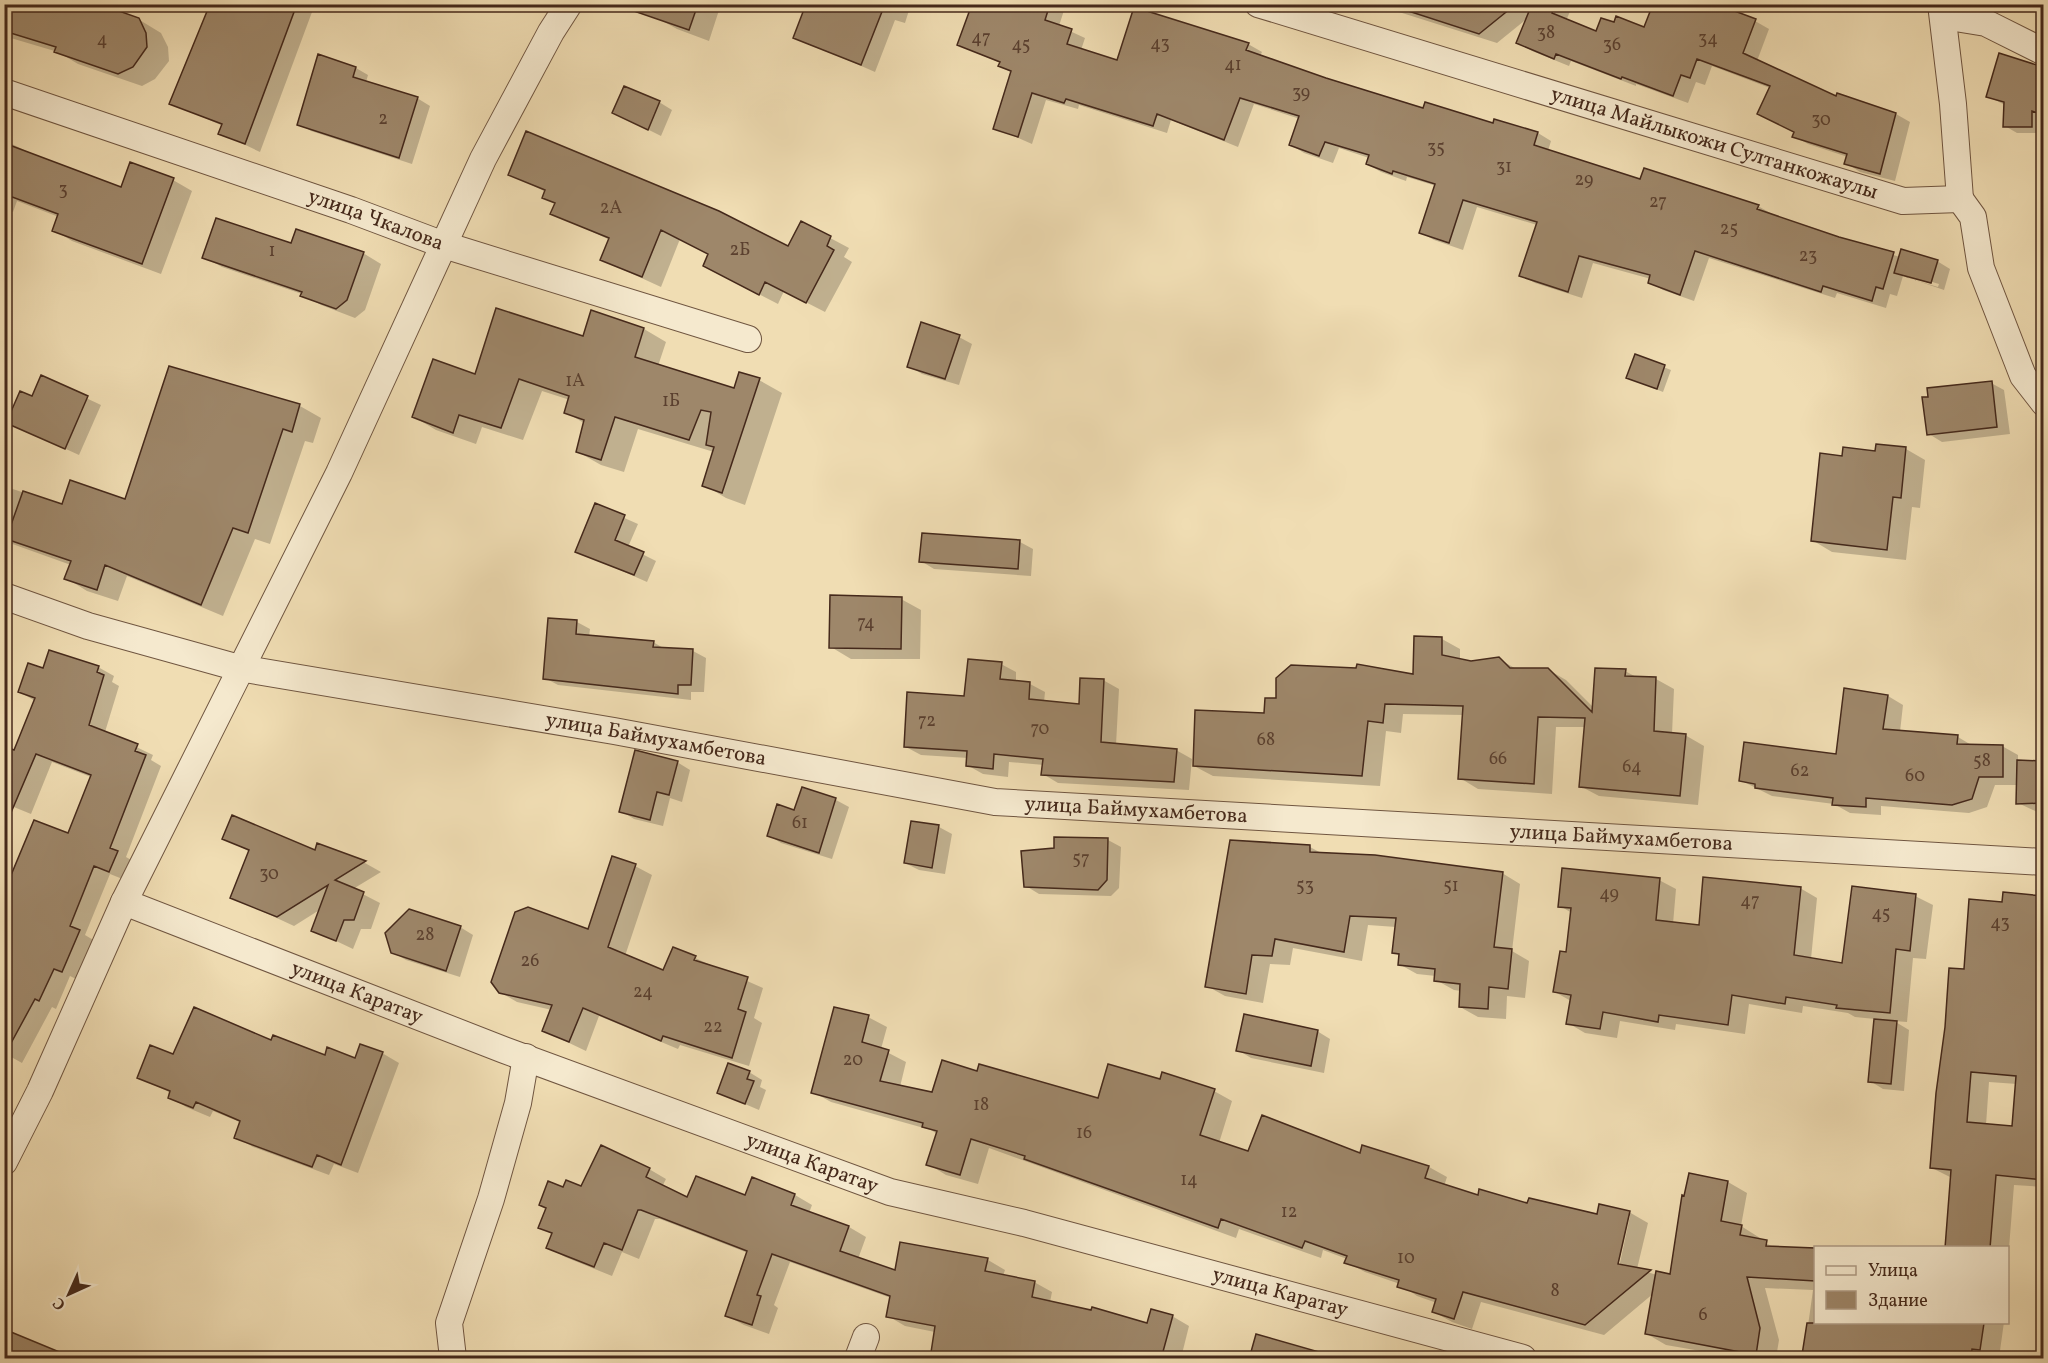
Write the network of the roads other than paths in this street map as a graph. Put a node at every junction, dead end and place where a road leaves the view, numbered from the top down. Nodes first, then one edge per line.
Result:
1 (569, 4) edge
2 (1258, 4) edge
3 (1942, 10) edge
4 (2043, 52) edge
5 (4, 92) edge
6 (1960, 199) junction
7 (444, 245) junction
8 (748, 339) dead end
9 (2041, 401) edge
10 (2043, 426) edge
11 (4, 596) edge
12 (239, 668) junction
13 (2043, 862) edge
14 (124, 902) junction
15 (526, 1057) junction
16 (4, 1162) edge
17 (453, 1359) edge
18 (1523, 1359) edge

1 - 7 street
2 - 6 street, улица Майлыкожи Султанкожаулы
3 - 4 street
3 - 6 street
5 - 7 street, улица Чкалова
6 - 9 street
7 - 8 street, улица Чкалова
7 - 12 street
9 - 10 street
11 - 12 street, улица Баймухамбетова
12 - 13 street, улица Баймухамбетова
12 - 14 street
14 - 15 street, улица Каратау
14 - 16 street
15 - 17 street
15 - 18 street, улица Каратау

